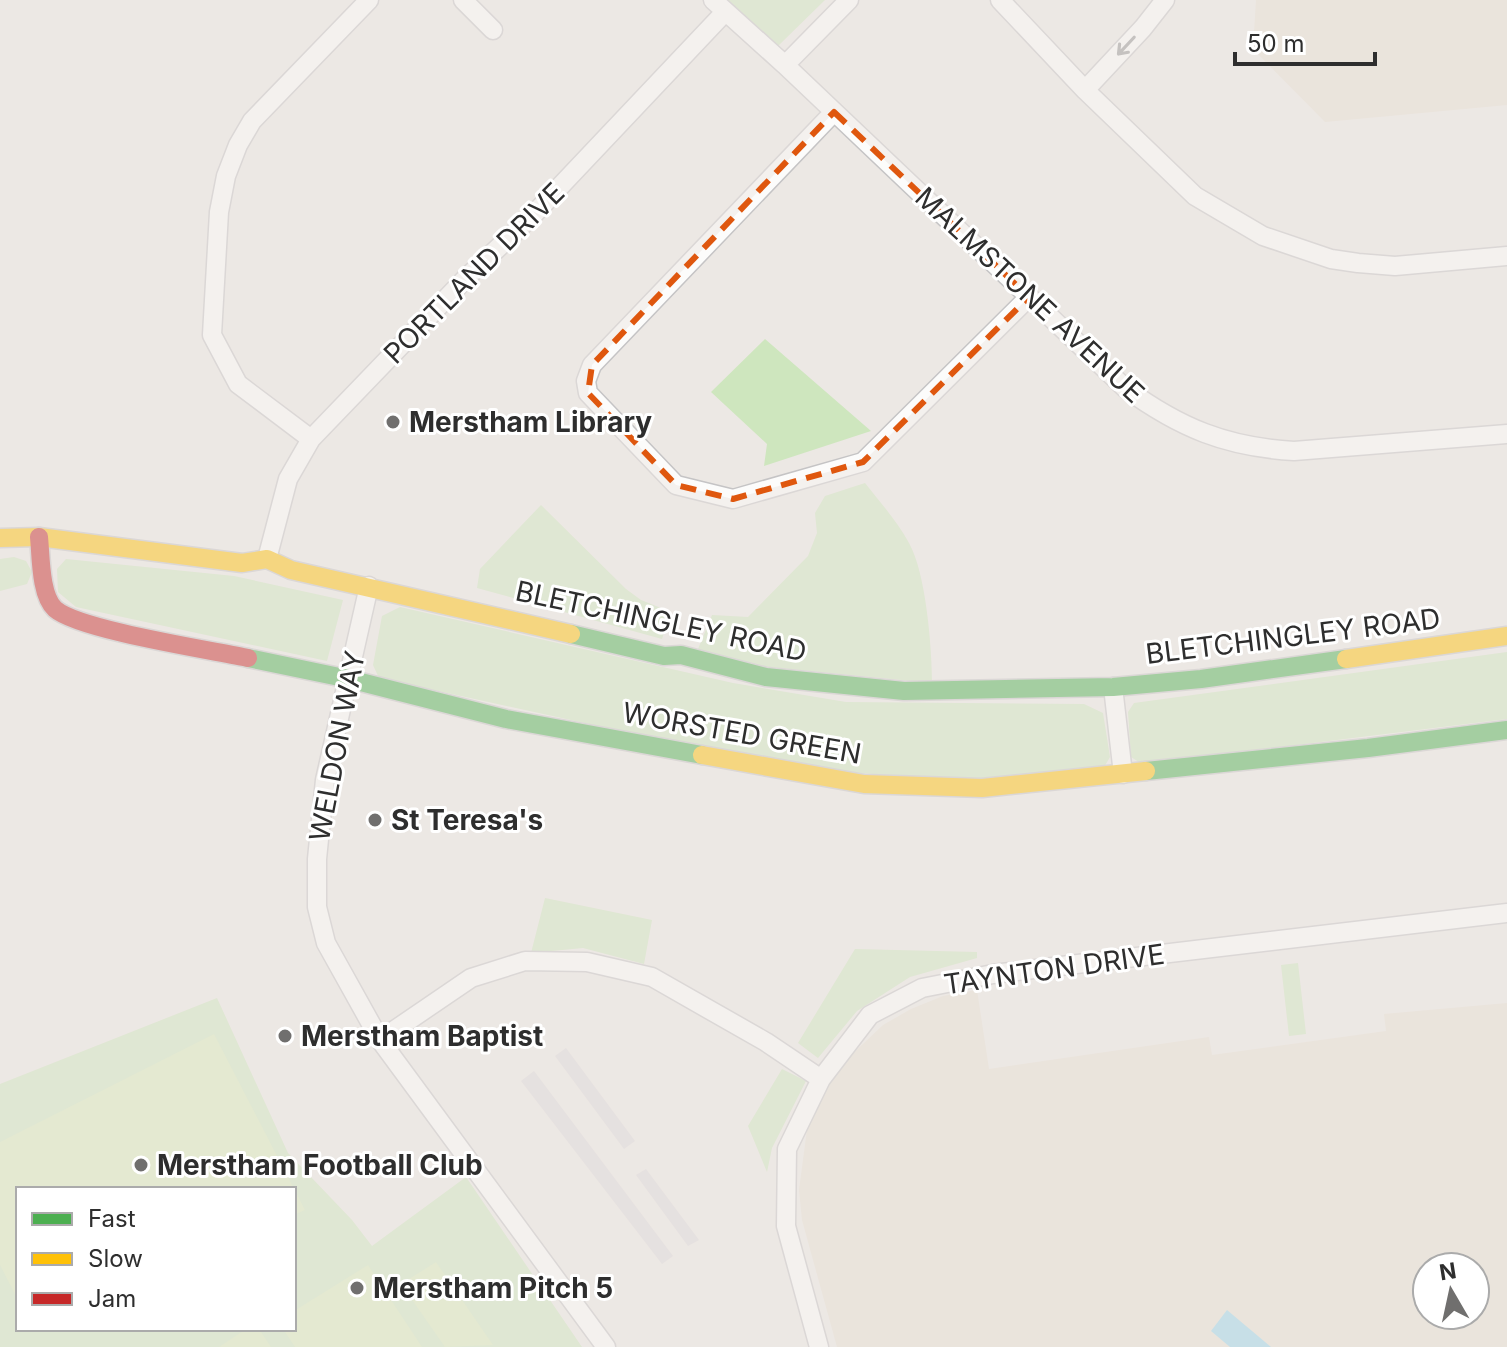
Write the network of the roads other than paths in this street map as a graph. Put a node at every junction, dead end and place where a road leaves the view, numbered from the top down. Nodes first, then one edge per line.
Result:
1 (369, 0) edge
2 (463, 0) edge
3 (849, 0) edge
4 (1000, 0) edge
5 (1165, 0) edge
6 (719, 6) edge
7 (493, 30) dead end
8 (785, 65) junction
9 (1085, 90) junction
10 (834, 112) junction
11 (1507, 256) edge
12 (1029, 297) junction
13 (1507, 434) edge
14 (311, 439) junction
15 (39, 537) junction
16 (0, 538) edge
17 (267, 559) junction
18 (369, 586) junction
19 (1507, 636) edge
20 (349, 679) junction
21 (1113, 687) junction
22 (1507, 730) edge
23 (1123, 774) junction
24 (1507, 913) edge
25 (380, 1040) junction
26 (821, 1079) junction
27 (606, 1347) edge
28 (819, 1347) edge

1 - 14 street
2 - 7 street
3 - 8 street
4 - 9 street
5 -> 9 street
6 - 8 street, MALMSTONE AVENUE
6 - 14 street, PORTLAND DRIVE
8 - 10 street, MALMSTONE AVENUE
9 - 11 street
10 - 12 street, MALMSTONE AVENUE
10 - 12 street
12 - 13 street, MALMSTONE AVENUE
14 - 17 street, PORTLAND DRIVE
15 - 16 street, BLETCHINGLEY ROAD
15 - 17 street, BLETCHINGLEY ROAD
15 - 20 street, WORSTED GREEN
17 - 18 street, BLETCHINGLEY ROAD
18 - 20 street, WELDON WAY
18 - 21 street, BLETCHINGLEY ROAD
19 - 21 street, BLETCHINGLEY ROAD
20 - 23 street, WORSTED GREEN
20 - 25 street, WELDON WAY
21 - 23 street
22 - 23 street, WORSTED GREEN
24 - 26 street, TAYNTON DRIVE
25 - 26 street
25 - 27 street, WELDON WAY
26 - 28 street, TAYNTON DRIVE

